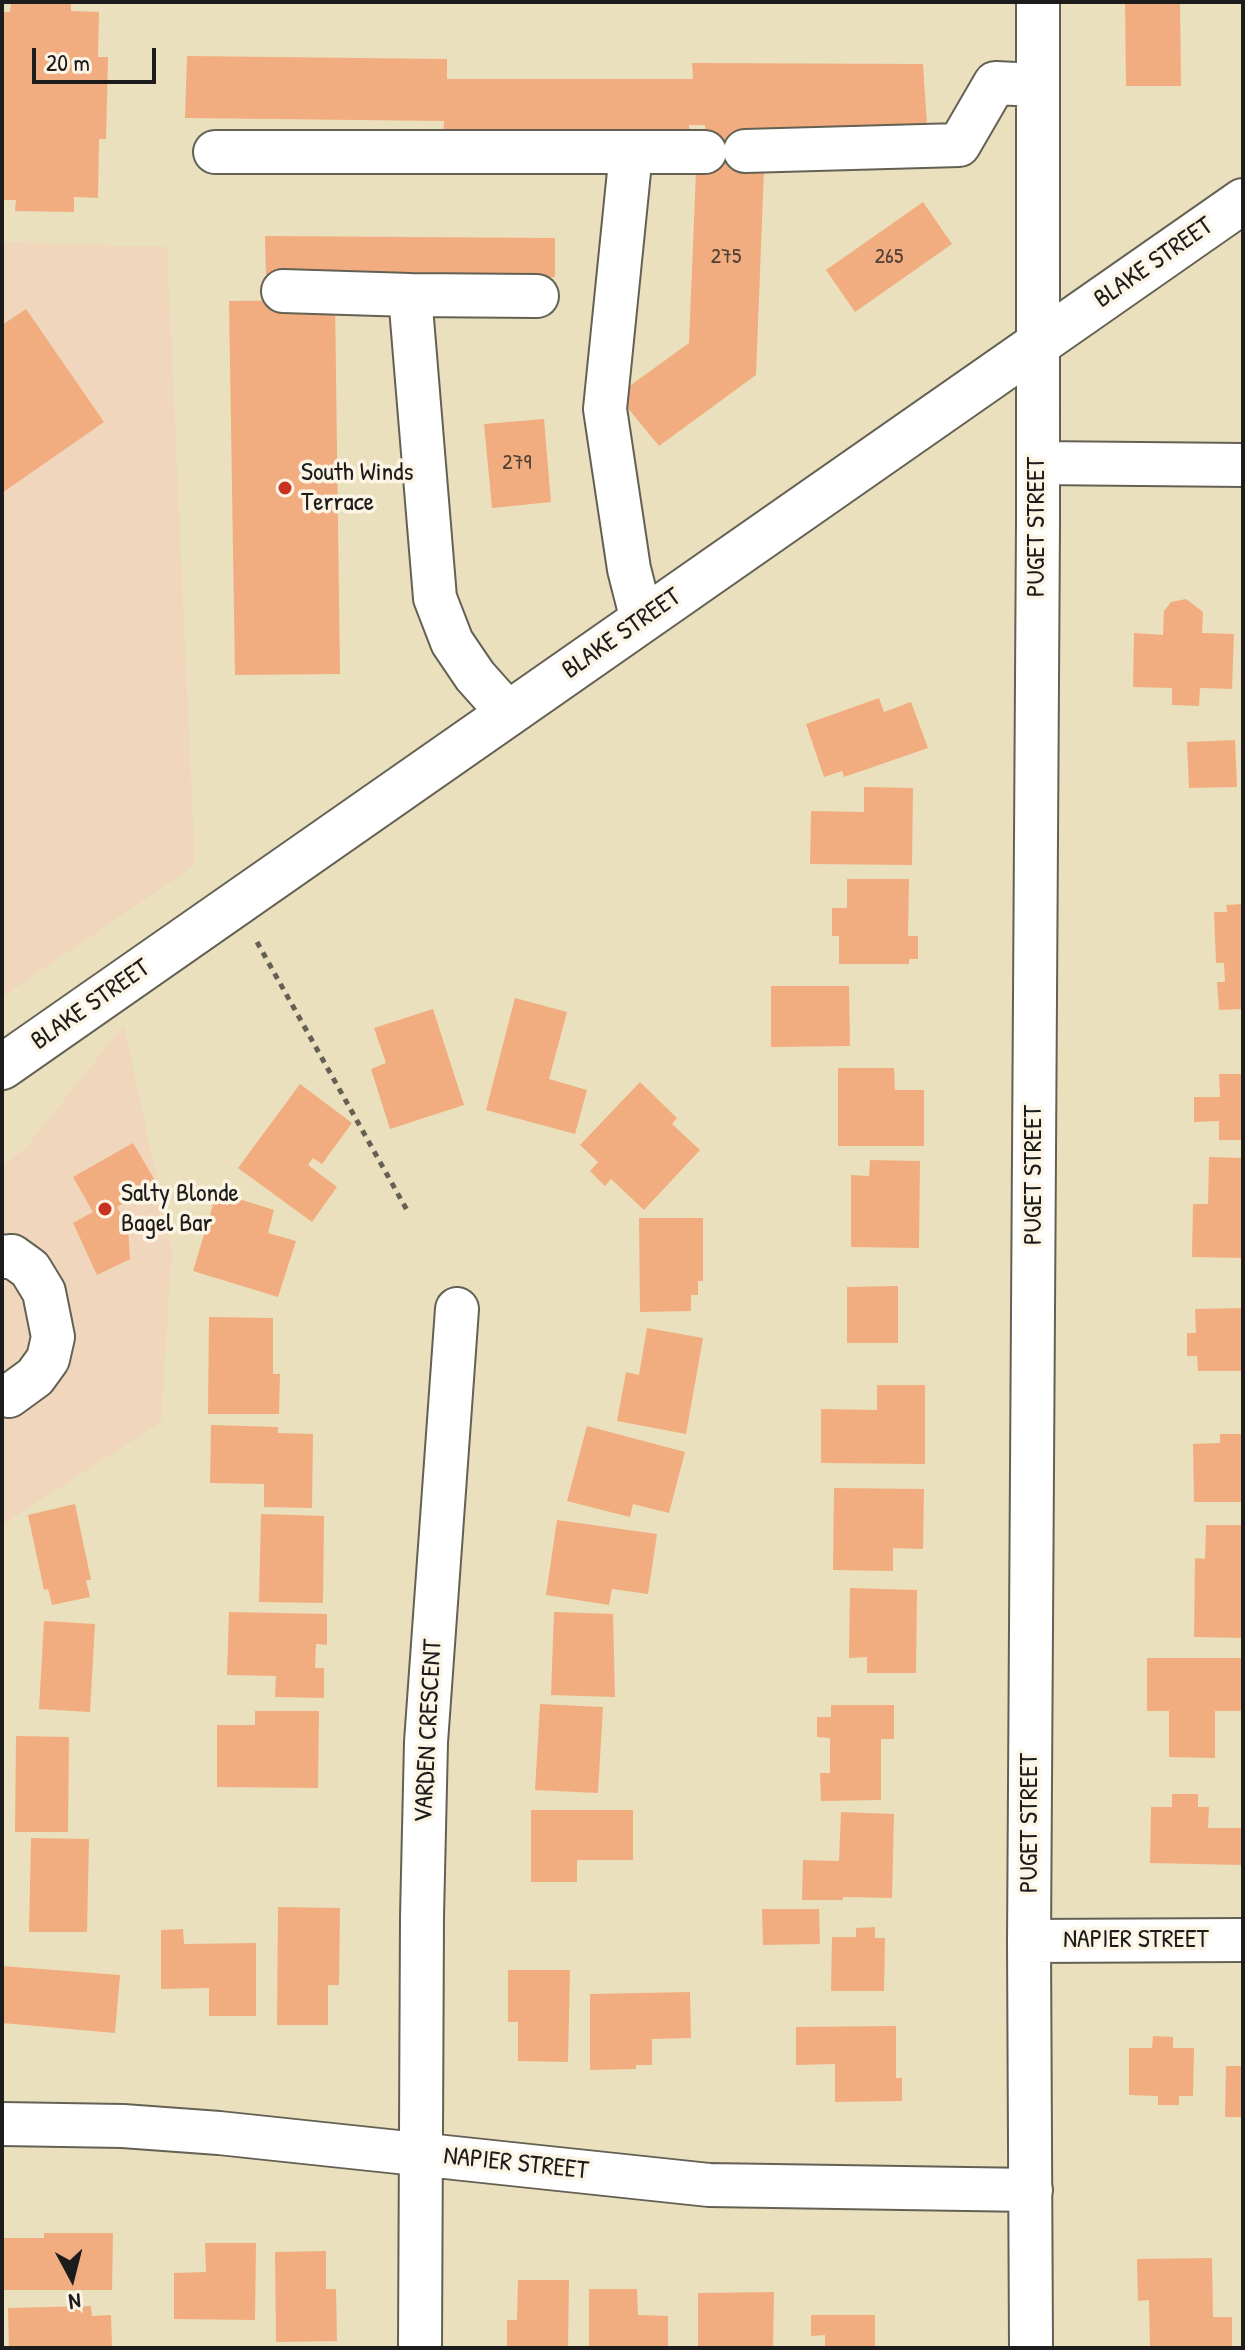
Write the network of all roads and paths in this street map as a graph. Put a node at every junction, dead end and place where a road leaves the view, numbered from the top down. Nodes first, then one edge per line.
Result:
1 (1038, 2) edge
2 (1037, 85) junction
3 (215, 152) dead end
4 (631, 152) junction
5 (1243, 201) edge
6 (283, 291) dead end
7 (410, 295) junction
8 (537, 296) dead end
9 (1036, 344) junction
10 (1038, 463) junction
11 (1243, 465) edge
12 (642, 620) junction
13 (509, 714) junction
14 (254, 937) dead end
15 (2, 1067) edge
16 (408, 1212) dead end
17 (2, 1257) edge
18 (457, 1309) dead end
19 (9, 1396) dead end
20 (1243, 1940) edge
21 (1029, 1941) junction
22 (2, 2124) edge
23 (421, 2154) junction
24 (1031, 2190) junction
25 (420, 2348) edge
26 (1031, 2348) edge

1 - 2 street, PUGET STREET
2 - 4 street
2 - 9 street, PUGET STREET
3 - 4 street
4 - 12 street
5 - 9 main road, BLAKE STREET
6 - 7 street
7 - 8 street
7 - 13 street
9 - 10 street, PUGET STREET
9 - 12 main road, BLAKE STREET
10 - 11 street
10 - 21 street, PUGET STREET
12 - 13 main road, BLAKE STREET
13 - 15 main road, BLAKE STREET
14 - 16 path
17 - 19 street
18 - 23 street, VARDEN CRESCENT
20 - 21 street, NAPIER STREET
21 - 24 street, PUGET STREET
22 - 23 street, NAPIER STREET
23 - 24 street, NAPIER STREET
23 - 25 street, VARDEN CRESCENT
24 - 26 street, PUGET STREET

